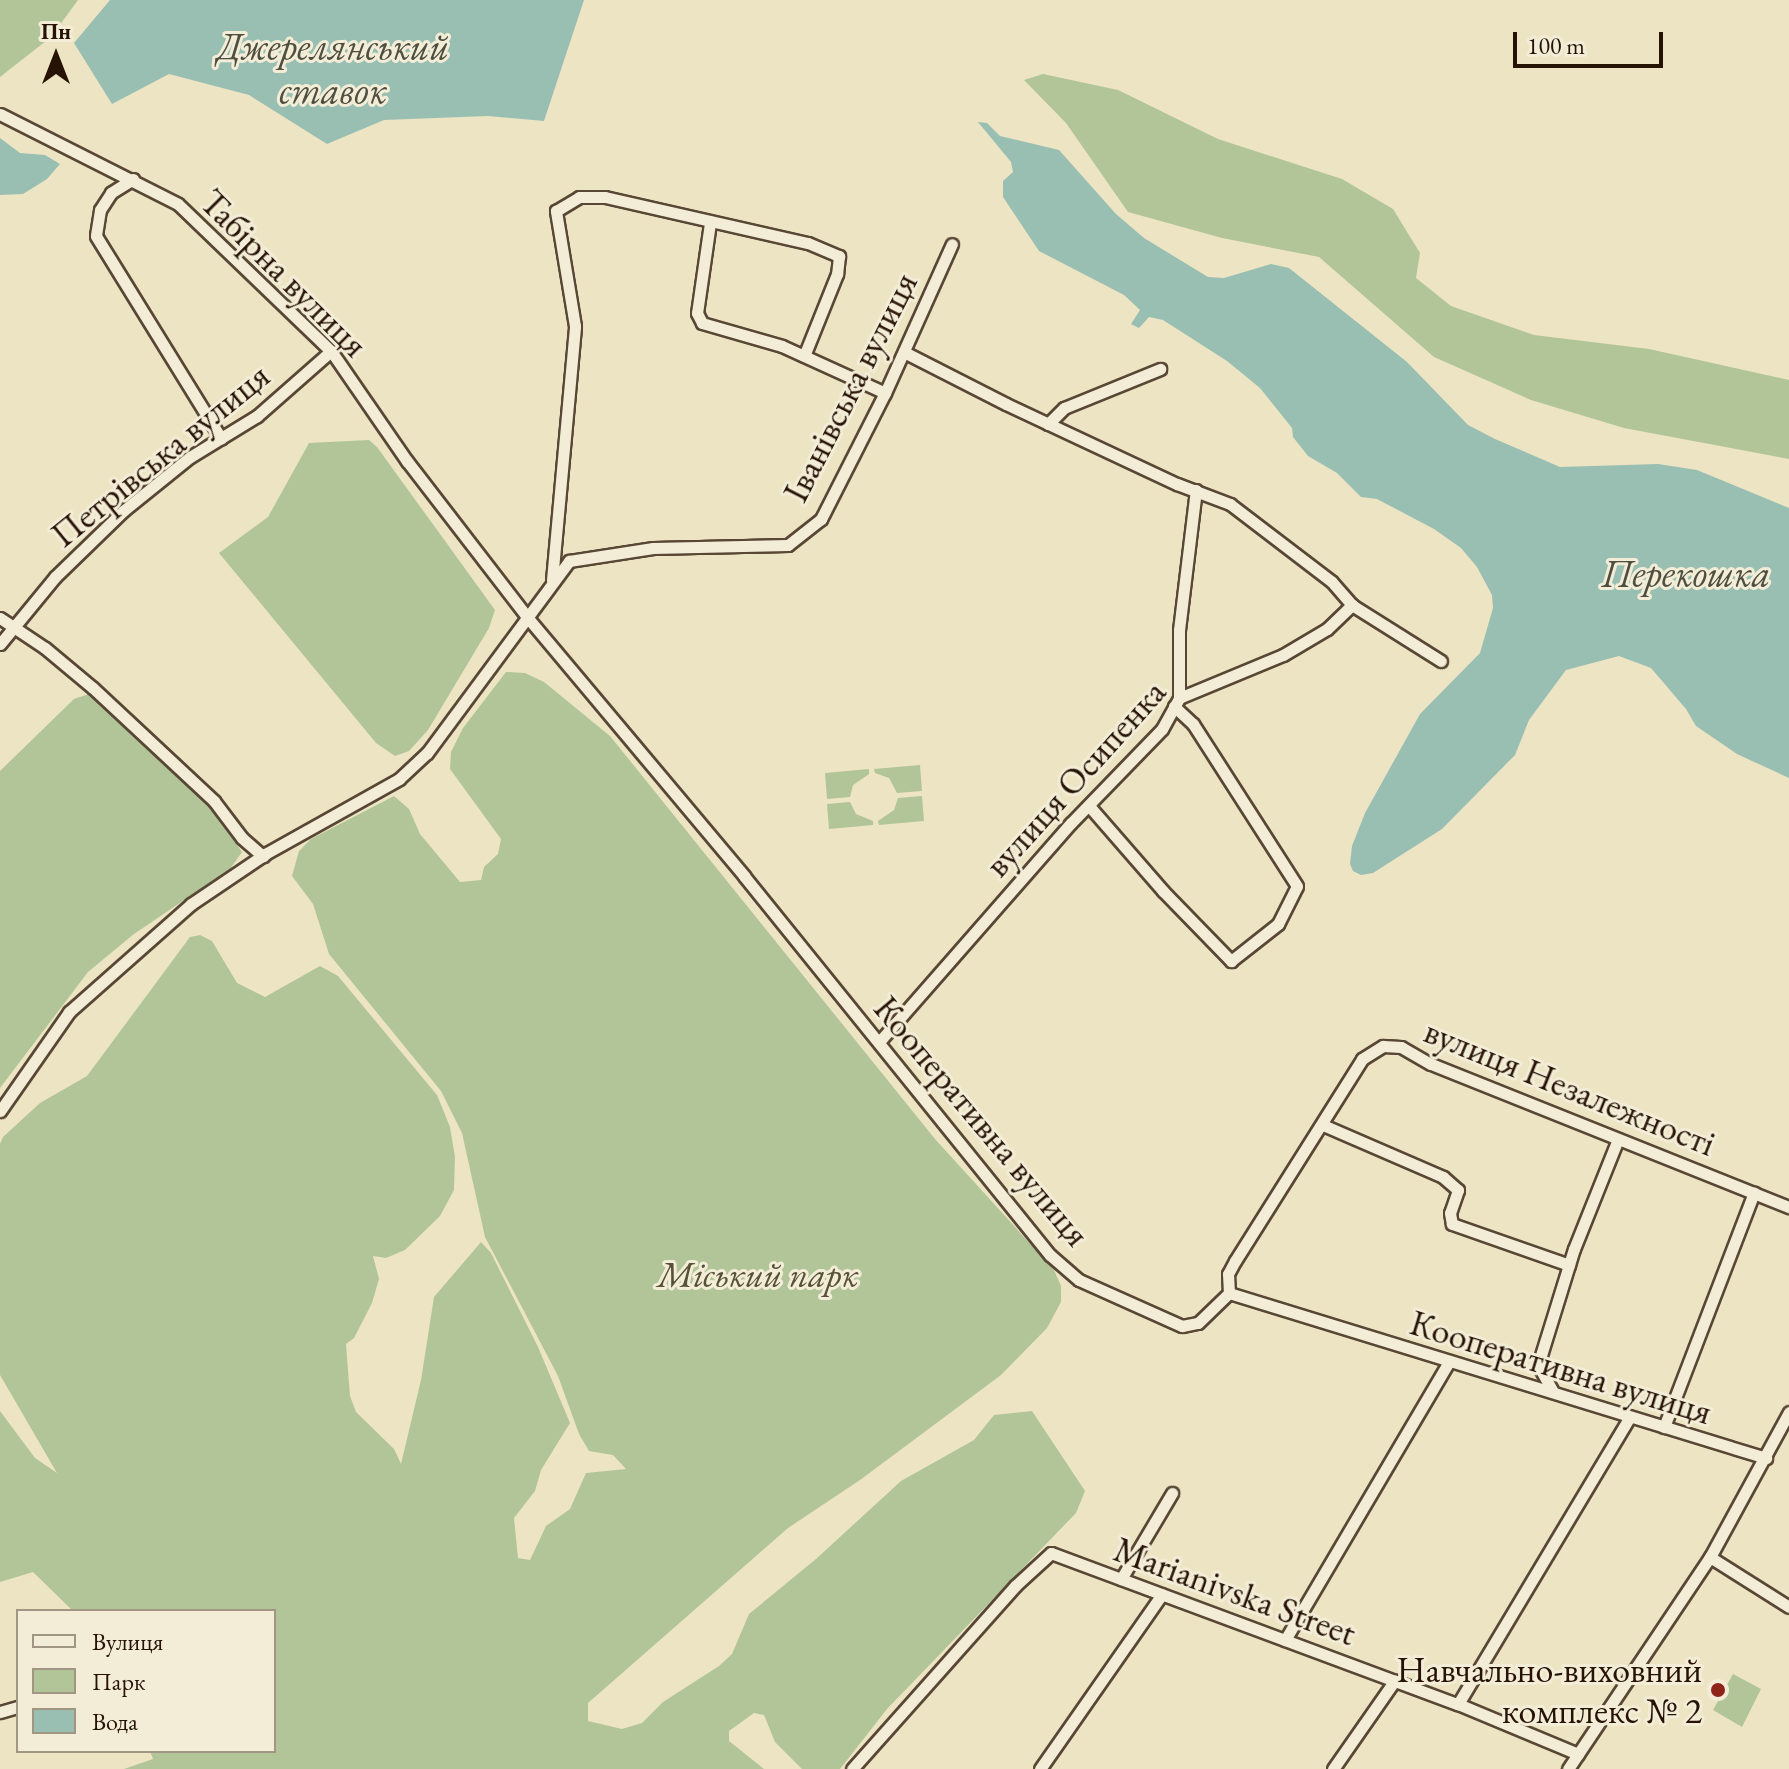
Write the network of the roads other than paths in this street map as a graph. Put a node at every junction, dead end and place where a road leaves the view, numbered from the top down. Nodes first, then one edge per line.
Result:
1 (0, 114) edge
2 (133, 179) junction
3 (710, 223) junction
4 (952, 244) dead end
5 (331, 351) junction
6 (904, 352) junction
7 (804, 356) junction
8 (1160, 369) dead end
9 (885, 393) junction
10 (1048, 424) junction
11 (221, 438) junction
12 (1196, 490) junction
13 (545, 595) junction
14 (1352, 605) junction
15 (527, 617) junction
16 (0, 618) edge
17 (14, 631) junction
18 (0, 644) edge
19 (1441, 661) dead end
20 (1176, 702) junction
21 (1090, 807) junction
22 (263, 856) junction
23 (879, 1042) junction
24 (0, 1111) edge
25 (1323, 1125) junction
26 (1618, 1139) junction
27 (1754, 1193) junction
28 (1789, 1207) edge
29 (1569, 1265) junction
30 (1229, 1293) junction
31 (1449, 1362) junction
32 (1552, 1390) junction
33 (1789, 1412) edge
34 (1629, 1418) junction
35 (1664, 1427) junction
36 (1785, 1433) edge
37 (1766, 1458) junction
38 (1172, 1493) dead end
39 (1710, 1557) junction
40 (1121, 1579) junction
41 (1162, 1594) junction
42 (1789, 1607) edge
43 (1285, 1640) junction
44 (1395, 1680) junction
45 (1458, 1704) junction
46 (1578, 1754) junction
47 (852, 1769) edge
48 (1040, 1769) edge
49 (1333, 1769) edge
50 (1568, 1769) edge

1 - 2 street, Табірна вулиця
2 - 5 street, Табірна вулиця
2 - 11 street
3 - 7 street
3 - 7 street
3 - 13 street
4 - 6 street, Іванівська вулиця
5 - 11 street, Петрівська вулиця
5 - 15 street, Табірна вулиця
6 - 9 street, Іванівська вулиця
6 - 10 street
7 - 9 street
8 - 10 street
9 - 13 street, Іванівська вулиця
10 - 12 street
11 - 17 street, Петрівська вулиця
12 - 14 street
12 - 20 street
13 - 15 street, Іванівська вулиця
14 - 19 street
14 - 20 street, вулиця Осипенка
15 - 22 street, Іванівська вулиця
15 - 23 street, Кооперативна вулиця
16 - 17 street
17 - 18 street, Петрівська вулиця
17 - 22 street
20 - 21 street, вулиця Осипенка
20 - 21 street
21 - 23 street, вулиця Осипенка
22 - 24 street, Іванівська вулиця
23 - 30 street, Кооперативна вулиця
25 - 26 street, вулиця Незалежності
25 - 29 street
25 - 30 street, вулиця Незалежності
26 - 27 street, вулиця Незалежності
26 - 29 street
27 - 28 street, вулиця Незалежності
27 - 35 street
29 - 32 street
30 - 31 street, Кооперативна вулиця
31 - 32 street, Кооперативна вулиця
31 - 43 street
32 - 34 street, Кооперативна вулиця
33 - 36 street
34 - 35 street, Кооперативна вулиця
34 - 45 street
35 - 37 street, Кооперативна вулиця
36 - 37 street
37 - 39 street
38 - 40 street
39 - 42 street
39 - 46 street
40 - 41 street, Marianivska Street
40 - 47 street, Marianivska Street
41 - 43 street, Marianivska Street
41 - 48 street
43 - 44 street, Marianivska Street
44 - 45 street, Marianivska Street
44 - 49 street
45 - 46 street, Marianivska Street
46 - 50 street

